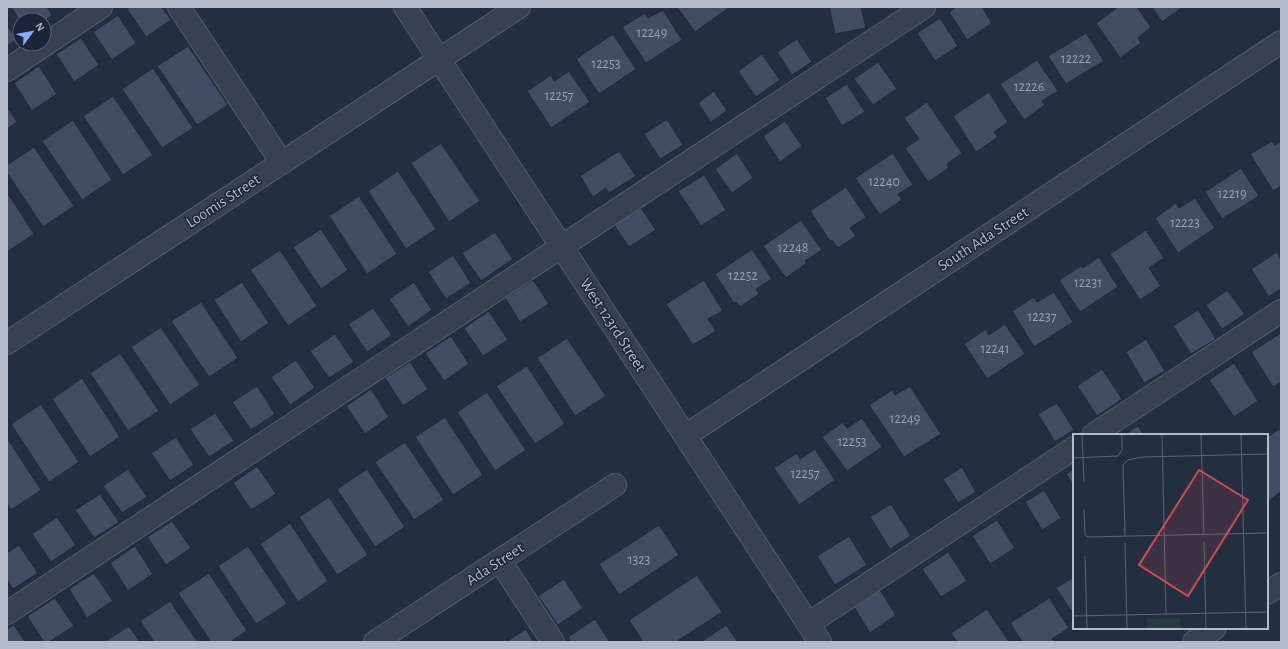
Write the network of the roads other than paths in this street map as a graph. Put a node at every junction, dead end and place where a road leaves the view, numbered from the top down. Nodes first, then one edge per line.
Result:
1 (101, 7) edge
2 (179, 7) edge
3 (405, 7) edge
4 (519, 7) edge
5 (924, 7) edge
6 (1281, 42) edge
7 (439, 59) junction
8 (7, 70) edge
9 (282, 163) junction
10 (561, 246) junction
11 (1281, 311) edge
12 (7, 343) edge
13 (1095, 434) edge
14 (685, 436) junction
15 (1073, 449) edge
16 (615, 486) dead end
17 (500, 561) junction
18 (1281, 584) edge
19 (1268, 592) edge
20 (7, 613) edge
21 (808, 624) junction
22 (1214, 629) edge
23 (375, 642) edge
24 (553, 642) edge
25 (820, 642) edge
26 (1194, 642) edge

1 - 8 street
2 - 9 street
3 - 7 street, West 123rd Street
4 - 7 street, Loomis Street
5 - 10 street
6 - 14 street, South Ada Street
7 - 9 street, Loomis Street
7 - 10 street, West 123rd Street
9 - 12 street, Loomis Street
10 - 14 street, West 123rd Street
10 - 20 street
11 - 13 street
14 - 21 street, West 123rd Street
15 - 21 street
16 - 17 street, Ada Street
17 - 23 street, Ada Street
17 - 24 street
18 - 19 street
21 - 25 street, West 123rd Street
22 - 26 street

